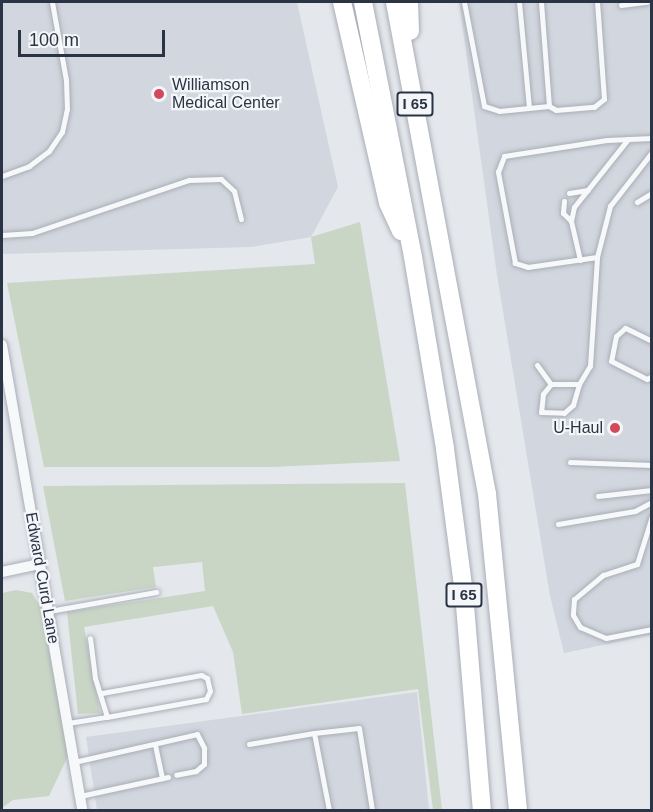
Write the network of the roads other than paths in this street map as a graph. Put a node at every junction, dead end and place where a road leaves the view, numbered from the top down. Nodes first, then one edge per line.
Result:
1 (52, 2) edge
2 (342, 2) edge
3 (363, 2) edge
4 (395, 2) edge
5 (409, 2) edge
6 (464, 2) edge
7 (519, 2) edge
8 (541, 2) edge
9 (597, 2) edge
10 (647, 2) edge
11 (621, 5) dead end
12 (549, 106) junction
13 (529, 108) junction
14 (651, 138) edge
15 (628, 139) junction
16 (651, 152) edge
17 (2, 176) edge
18 (588, 190) junction
19 (651, 193) edge
20 (569, 194) dead end
21 (564, 201) dead end
22 (637, 202) dead end
23 (436, 207) junction
24 (241, 219) dead end
25 (571, 220) junction
26 (2, 235) edge
27 (413, 257) junction
28 (597, 257) junction
29 (580, 260) junction
30 (651, 341) edge
31 (2, 345) edge
32 (537, 365) dead end
33 (651, 376) edge
34 (551, 384) junction
35 (579, 384) junction
36 (570, 462) dead end
37 (651, 465) edge
38 (651, 490) edge
39 (598, 496) dead end
40 (651, 502) edge
41 (651, 516) edge
42 (558, 524) dead end
43 (40, 564) junction
44 (2, 572) edge
45 (156, 592) dead end
46 (48, 611) junction
47 (651, 629) edge
48 (90, 638) dead end
49 (102, 693) junction
50 (106, 717) junction
51 (68, 723) junction
52 (314, 733) junction
53 (249, 744) dead end
54 (155, 745) junction
55 (74, 762) junction
56 (176, 775) dead end
57 (80, 796) junction
58 (82, 810) edge
59 (328, 810) edge
60 (372, 810) edge
61 (482, 810) edge
62 (518, 810) edge

1 - 17 lane
2 - 27 highway
3 - 27 highway, I 65
4 - 23 highway, I 65
5 - 23 highway
6 - 13 lane
7 - 13 lane
8 - 12 lane
9 - 12 lane
10 - 11 lane
12 - 13 lane
14 - 15 lane
15 - 18 lane
15 - 29 lane
16 - 28 lane
18 - 20 lane
18 - 25 lane
19 - 22 lane
21 - 25 lane
23 - 62 highway, I 65
24 - 26 lane
25 - 29 lane
27 - 61 highway, I 65
28 - 29 lane
28 - 35 lane
30 - 33 lane
31 - 43 street, Edward Curd Lane
32 - 34 lane
34 - 35 lane
34 - 35 lane
36 - 37 lane
38 - 39 lane
40 - 42 lane
41 - 47 lane
43 - 44 street
43 - 46 street, Edward Curd Lane
45 - 46 lane
46 - 51 street, Edward Curd Lane
48 - 49 lane
49 - 50 lane
49 - 50 lane
50 - 51 lane
51 - 55 street, Edward Curd Lane
52 - 53 lane
52 - 59 lane
52 - 60 lane
54 - 55 lane
54 - 56 lane
54 - 57 lane
55 - 57 street, Edward Curd Lane
57 - 58 street, Edward Curd Lane

